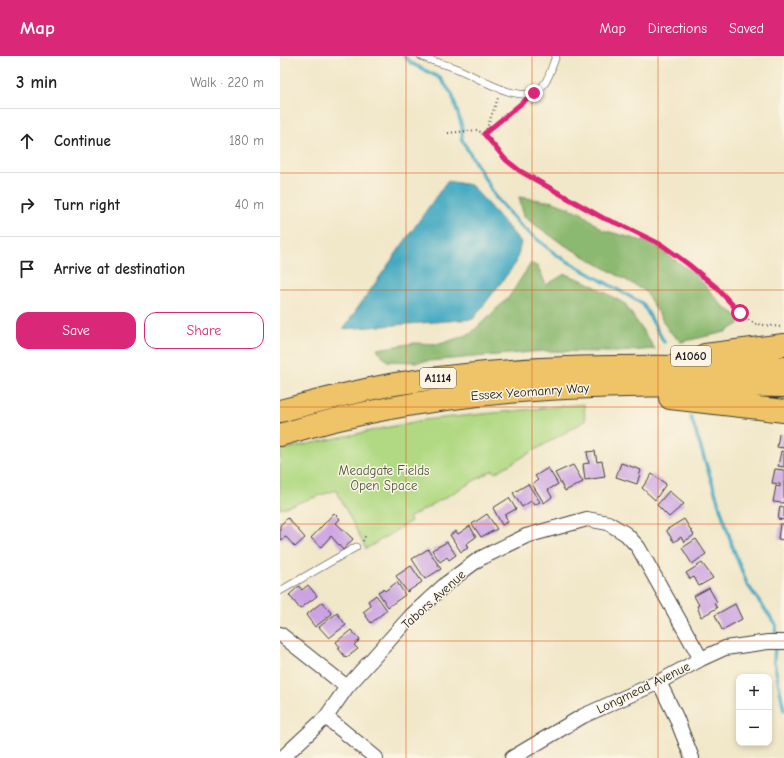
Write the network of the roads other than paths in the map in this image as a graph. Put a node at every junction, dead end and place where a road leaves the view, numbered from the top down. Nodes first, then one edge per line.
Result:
1 (421, 56) edge
2 (556, 56) edge
3 (784, 345) edge
4 (598, 367) junction
5 (784, 368) edge
6 (784, 386) edge
7 (475, 394) junction
8 (280, 411) edge
9 (784, 411) edge
10 (280, 435) edge
11 (356, 547) dead end
12 (280, 591) edge
13 (280, 634) edge
14 (784, 642) edge
15 (701, 659) junction
16 (659, 682) junction
17 (347, 688) junction
18 (326, 717) junction
19 (282, 758) edge
20 (376, 758) edge
21 (512, 758) edge
22 (692, 758) edge

1 - 2 lane
3 - 4 main road, A1060
4 - 5 main road, Essex Yeomanry Way / A1114
4 - 8 main road, Essex Yeomanry Way / A1114
6 - 7 main road, Essex Yeomanry Way / A1114
7 - 9 main road, A1114
7 - 10 main road, Essex Yeomanry Way / A1114
11 - 12 lane
13 - 17 street
14 - 15 street, Longmead Avenue
15 - 16 street, Longmead Avenue
15 - 17 street, Tabors Avenue
16 - 21 street, Longmead Avenue
16 - 22 street
17 - 18 street, Tabors Avenue
18 - 19 street, Tabors Avenue
18 - 20 street

